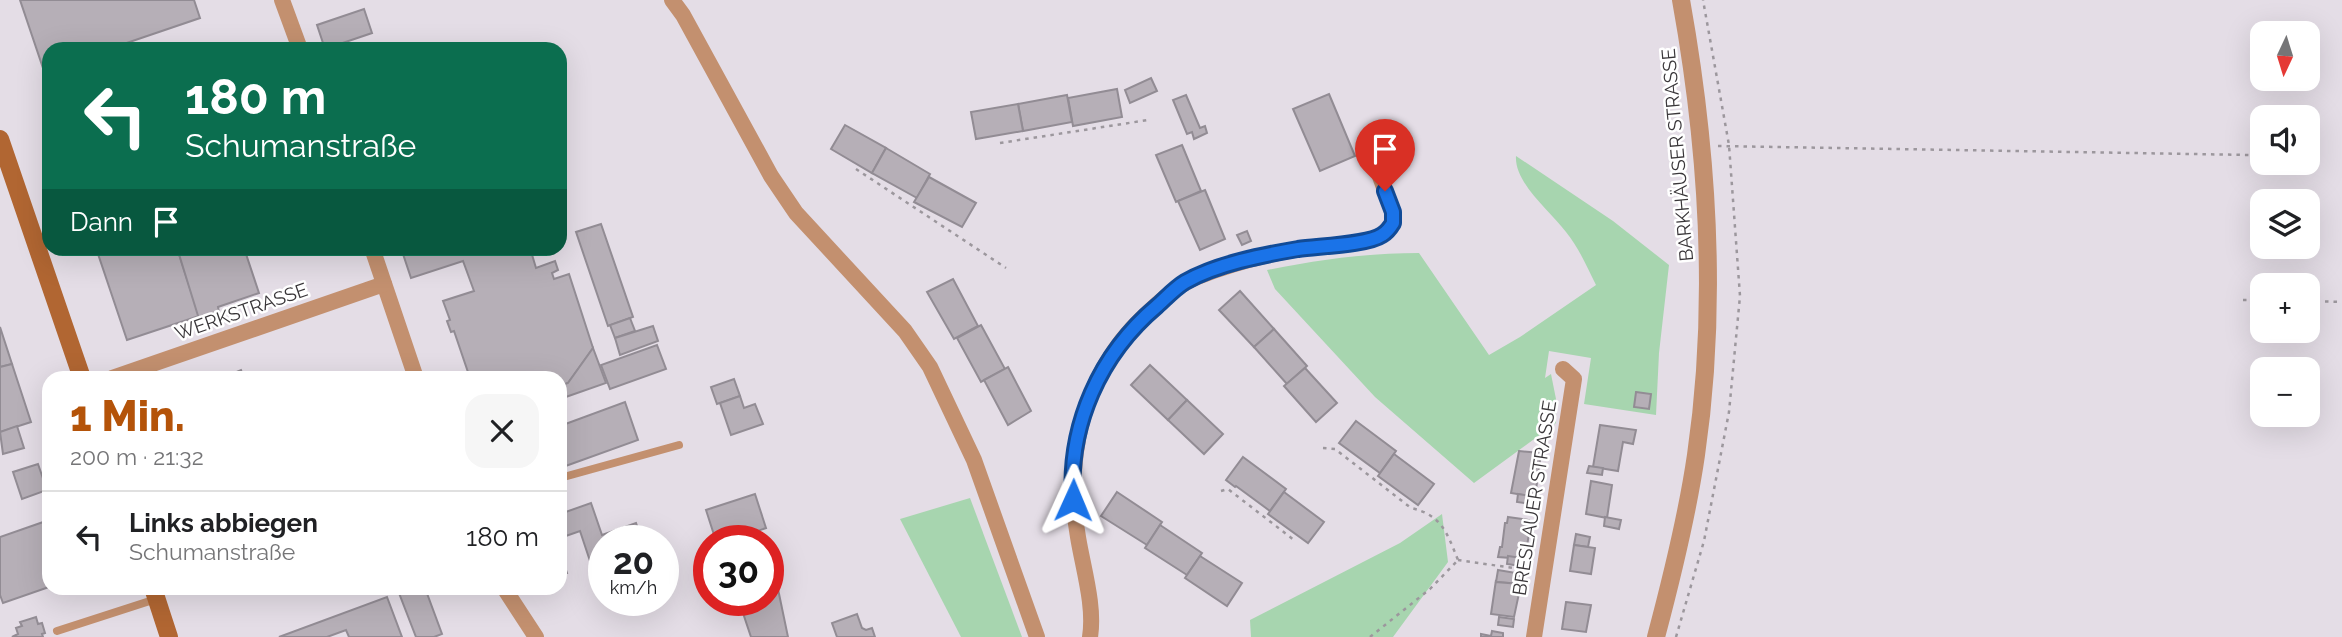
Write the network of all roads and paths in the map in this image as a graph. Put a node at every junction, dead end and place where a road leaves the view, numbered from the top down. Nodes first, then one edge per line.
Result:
1 (282, 0) edge
2 (672, 0) edge
3 (1681, 0) edge
4 (297, 42) edge
5 (1148, 120) dead end
6 (0, 139) edge
7 (1000, 143) dead end
8 (1702, 147) junction
9 (2250, 155) edge
10 (856, 170) dead end
11 (1378, 171) dead end
12 (375, 256) edge
13 (1006, 268) dead end
14 (384, 284) junction
15 (2243, 300) dead end
16 (2250, 300) edge
17 (2320, 301) edge
18 (2342, 302) edge
19 (1563, 369) dead end
20 (80, 371) edge
21 (132, 371) edge
22 (414, 371) edge
23 (679, 445) dead end
24 (1323, 448) dead end
25 (567, 476) edge
26 (1221, 491) dead end
27 (1294, 540) dead end
28 (1458, 560) junction
29 (1544, 573) junction
30 (152, 595) edge
31 (155, 595) edge
32 (509, 595) edge
33 (57, 631) dead end
34 (169, 637) edge
35 (536, 637) edge
36 (1037, 637) edge
37 (1090, 637) edge
38 (1370, 637) edge
39 (1534, 637) edge
40 (1656, 637) edge

1 - 4 street
2 - 36 street
3 - 8 street, BARKHÄUSER STRASSE
5 - 7 path
6 - 20 main road
8 - 9 path
8 - 40 street, BARKHÄUSER STRASSE
10 - 13 path
11 - 37 street
12 - 14 street
14 - 21 street, WERKSTRASSE
14 - 22 street
15 - 16 path
17 - 18 path
19 - 29 street, BRESLAUER STRASSE
23 - 25 lane
24 - 28 path
26 - 27 path
28 - 29 path
28 - 38 path
29 - 39 street, BRESLAUER STRASSE
30 - 33 lane
31 - 34 main road
32 - 35 street

